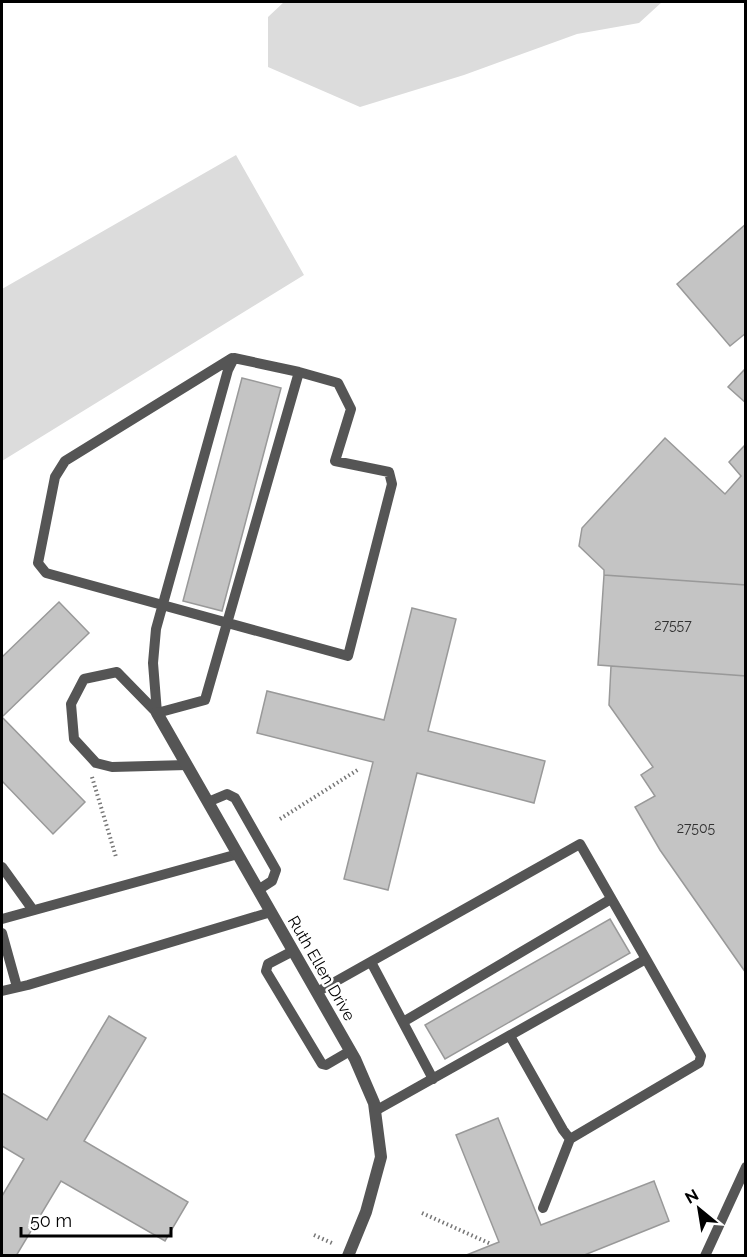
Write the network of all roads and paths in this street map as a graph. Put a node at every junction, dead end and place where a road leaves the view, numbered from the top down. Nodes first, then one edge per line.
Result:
1 (234, 358) junction
2 (299, 372) junction
3 (162, 605) junction
4 (227, 622) junction
5 (157, 713) junction
6 (187, 765) junction
7 (359, 769) dead end
8 (91, 773) dead end
9 (208, 802) junction
10 (280, 819) dead end
11 (238, 854) junction
12 (116, 857) dead end
13 (2, 867) edge
14 (258, 890) junction
15 (611, 899) junction
16 (33, 910) junction
17 (271, 912) junction
18 (2, 919) edge
19 (2, 933) edge
20 (293, 951) junction
21 (646, 959) junction
22 (370, 962) junction
23 (17, 987) junction
24 (2, 991) edge
25 (317, 992) junction
26 (403, 1022) junction
27 (510, 1036) junction
28 (350, 1051) junction
29 (433, 1079) junction
30 (375, 1111) junction
31 (570, 1139) junction
32 (746, 1167) edge
33 (543, 1208) dead end
34 (423, 1213) dead end
35 (314, 1235) dead end
36 (334, 1244) dead end
37 (491, 1244) dead end
38 (348, 1256) edge
39 (705, 1256) edge

1 - 2 lane
1 - 3 lane
1 - 3 lane
2 - 4 lane
2 - 4 lane
3 - 4 lane
3 - 5 lane
4 - 5 lane
5 - 6 street, Ruth Ellen Drive
5 - 6 lane
6 - 9 street, Ruth Ellen Drive
7 - 10 path
8 - 12 path
9 - 11 street, Ruth Ellen Drive
9 - 14 lane
11 - 14 street, Ruth Ellen Drive
11 - 16 lane
13 - 16 lane
14 - 17 street, Ruth Ellen Drive
15 - 21 lane
15 - 22 lane
15 - 26 lane
16 - 18 lane
17 - 20 street, Ruth Ellen Drive
17 - 23 lane
19 - 23 lane
20 - 25 street, Ruth Ellen Drive
20 - 28 lane
21 - 27 lane
21 - 31 lane
22 - 25 lane
22 - 26 lane
23 - 24 lane
25 - 28 street, Ruth Ellen Drive
26 - 29 lane
27 - 29 lane
27 - 31 lane
28 - 30 street, Ruth Ellen Drive
29 - 30 lane
30 - 38 street, Ruth Ellen Drive
31 - 33 lane
32 - 39 lane
34 - 37 path
35 - 36 path

